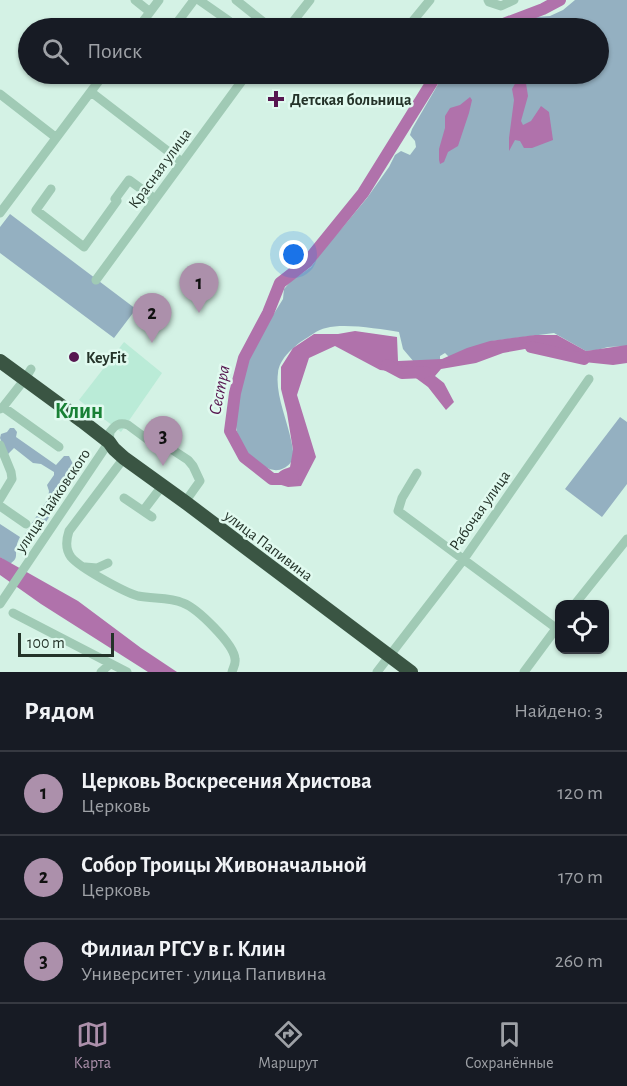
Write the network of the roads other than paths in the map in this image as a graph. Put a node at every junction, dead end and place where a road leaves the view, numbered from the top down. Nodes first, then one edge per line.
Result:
1 (135, 0) edge
2 (159, 0) edge
3 (194, 0) edge
4 (200, 0) edge
5 (236, 0) edge
6 (310, 0) edge
7 (430, 0) edge
8 (488, 0) edge
9 (514, 0) edge
10 (150, 12) junction
11 (146, 18) edge
12 (180, 18) edge
13 (225, 18) edge
14 (258, 18) edge
15 (296, 18) edge
16 (415, 18) edge
17 (97, 84) edge
18 (240, 84) edge
19 (91, 92) junction
20 (0, 94) edge
21 (54, 136) dead end
22 (182, 162) junction
23 (51, 189) dead end
24 (155, 199) junction
25 (0, 213) edge
26 (96, 280) dead end
27 (0, 361) edge
28 (28, 374) junction
29 (589, 379) dead end
30 (1, 408) edge
31 (109, 442) junction
32 (0, 445) edge
33 (59, 447) dead end
34 (124, 458) junction
35 (417, 473) dead end
36 (162, 486) junction
37 (124, 498) dead end
38 (0, 499) edge
39 (185, 502) junction
40 (0, 506) edge
41 (143, 511) junction
42 (152, 517) dead end
43 (26, 524) dead end
44 (627, 539) edge
45 (464, 559) junction
46 (108, 563) dead end
47 (84, 567) junction
48 (578, 600) edge
49 (0, 603) edge
50 (13, 613) dead end
51 (555, 624) edge
52 (555, 630) edge
53 (389, 656) junction
54 (110, 664) junction
55 (101, 672) edge
56 (127, 672) edge
57 (232, 672) edge
58 (377, 672) edge
59 (411, 672) edge
60 (524, 672) edge

1 - 10 street
2 - 10 street
3 - 12 street
4 - 13 street
5 - 14 street
6 - 15 street
7 - 16 street
8 - 9 street
10 - 11 street
17 - 19 street
18 - 22 street, Красная улица
19 - 22 street
19 - 25 street
20 - 21 street
22 - 24 street, Красная улица
23 - 24 street
24 - 26 street, Красная улица
27 - 28 highway, улица Папивина
28 - 30 street
28 - 31 highway, улица Папивина
29 - 45 street, Рабочая улица
30 - 33 street
31 - 34 highway, улица Папивина
31 - 39 street, улица Чайковского
31 - 49 street, улица Чайковского
32 - 38 street
34 - 36 highway, улица Папивина
34 - 47 street
35 - 45 street
36 - 39 highway, улица Папивина
36 - 41 street
37 - 41 street
39 - 53 highway, улица Папивина
40 - 43 street
41 - 42 street
44 - 48 street
45 - 51 street
45 - 53 street, Рабочая улица
46 - 47 street
47 - 57 street
50 - 54 street
52 - 60 street
53 - 58 street, Рабочая улица
53 - 59 highway, улица Папивина
54 - 55 street
54 - 56 street

